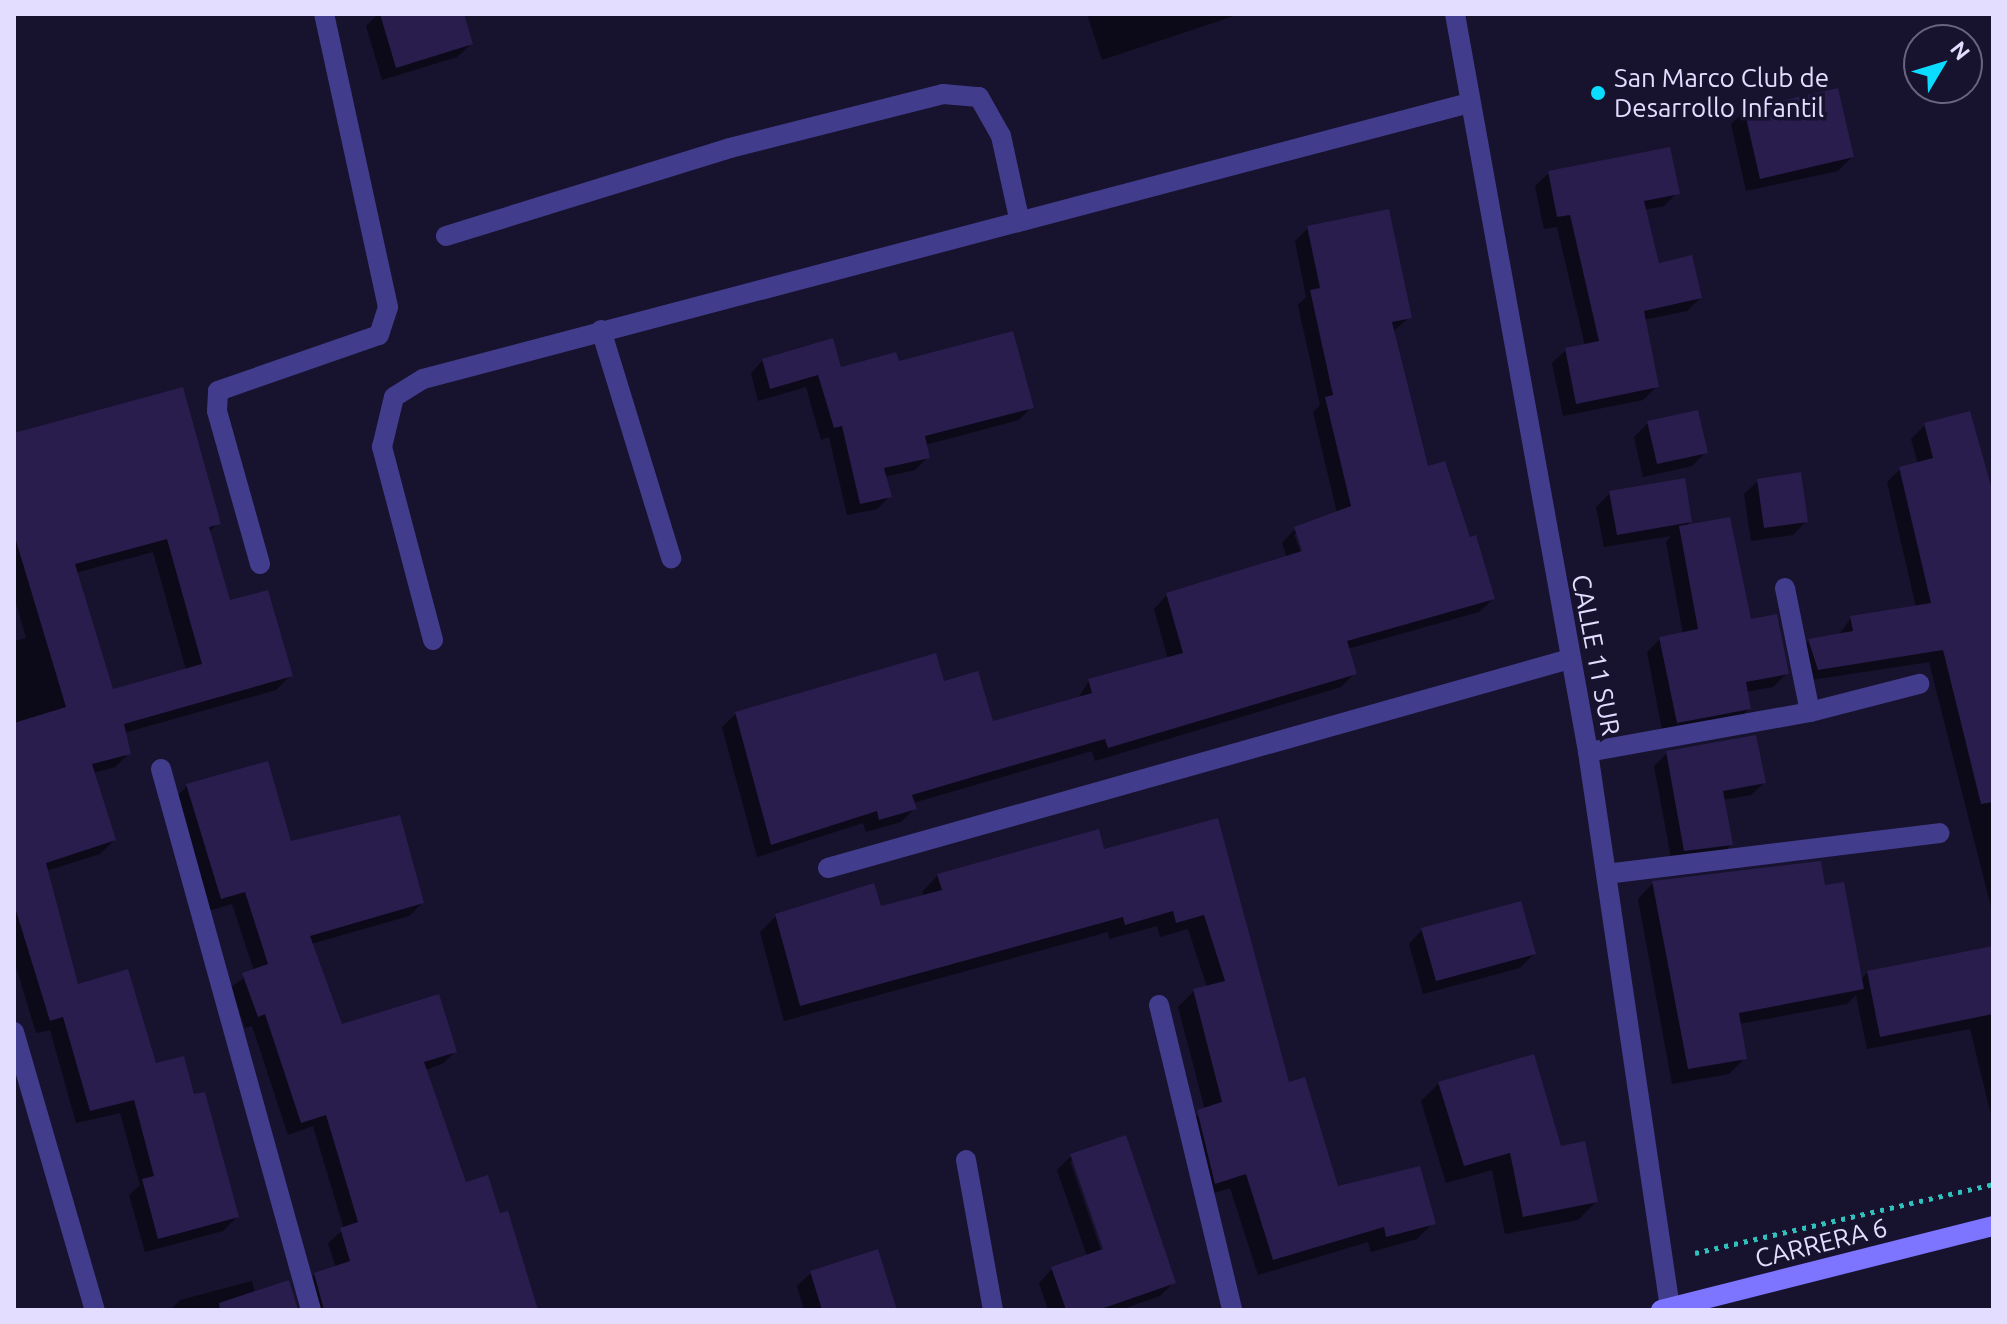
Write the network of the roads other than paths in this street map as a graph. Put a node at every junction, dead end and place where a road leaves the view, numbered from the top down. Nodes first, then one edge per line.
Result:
1 (324, 14) edge
2 (1455, 14) edge
3 (1469, 103) junction
4 (1019, 218) junction
5 (446, 236) dead end
6 (601, 330) junction
7 (671, 558) dead end
8 (260, 564) dead end
9 (1785, 588) dead end
10 (433, 640) dead end
11 (1570, 659) junction
12 (1919, 684) dead end
13 (1810, 712) junction
14 (1588, 752) junction
15 (161, 769) dead end
16 (1939, 833) dead end
17 (828, 868) dead end
18 (1606, 874) junction
19 (1159, 1005) dead end
20 (14, 1032) edge
21 (966, 1160) dead end
22 (1993, 1226) edge
23 (1666, 1309) edge
24 (95, 1310) edge
25 (311, 1310) edge
26 (993, 1310) edge
27 (1232, 1310) edge

1 - 8 street
2 - 3 street, CALLE 11 SUR
3 - 4 street
3 - 11 street, CALLE 11 SUR
4 - 5 street
4 - 6 street
6 - 7 street
6 - 10 street
9 - 13 street
11 - 14 street, CALLE 11 SUR
11 - 17 street
12 - 13 street
13 - 14 street
14 - 18 street, CALLE 11 SUR
15 - 25 street
16 - 18 street
18 - 23 street, CALLE 11 SUR
19 - 27 street
20 - 24 street
21 - 26 street
22 - 23 main road, CARRERA 6

